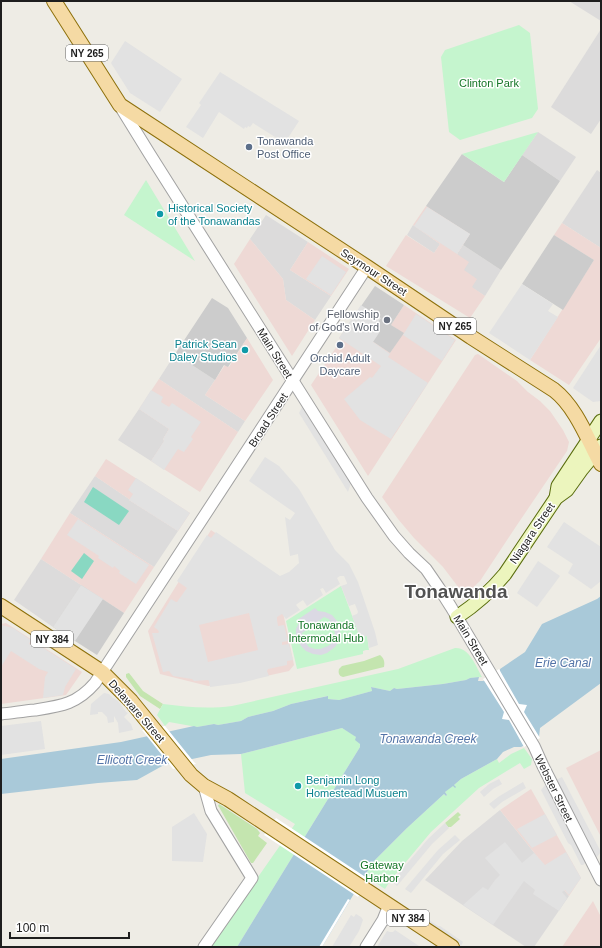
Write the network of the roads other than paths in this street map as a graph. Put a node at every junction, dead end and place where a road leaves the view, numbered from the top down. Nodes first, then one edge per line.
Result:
1 (54, 1) edge
2 (120, 105) junction
3 (367, 267) junction
4 (293, 382) junction
5 (601, 421) edge
6 (596, 451) edge
7 (1, 606) edge
8 (457, 617) junction
9 (102, 672) junction
10 (505, 698) joint
11 (1, 714) edge
12 (204, 786) junction
13 (601, 880) edge
14 (389, 905) junction
15 (204, 947) edge
16 (366, 947) edge
17 (452, 947) edge

1 - 2 main road, Main Street / NY 265
2 - 3 main road, Seymour Street / NY 265
2 - 4 street, Main Street
3 - 4 street, Broad Street
3 - 6 main road, Seymour Street / NY 265
4 - 8 street, Main Street
4 - 9 street, Broad Street
5 - 6 main road, Niagara Street
6 - 8 main road, Niagara Street
7 - 9 main road, Delaware Street / NY 384
8 - 10 street, Main Street
9 - 11 street, Broad Street
9 - 12 main road, Delaware Street / NY 384
10 - 13 street, Webster Street
12 - 14 main road, NY 384
12 - 15 street
14 - 16 street
14 - 17 main road, NY 384

